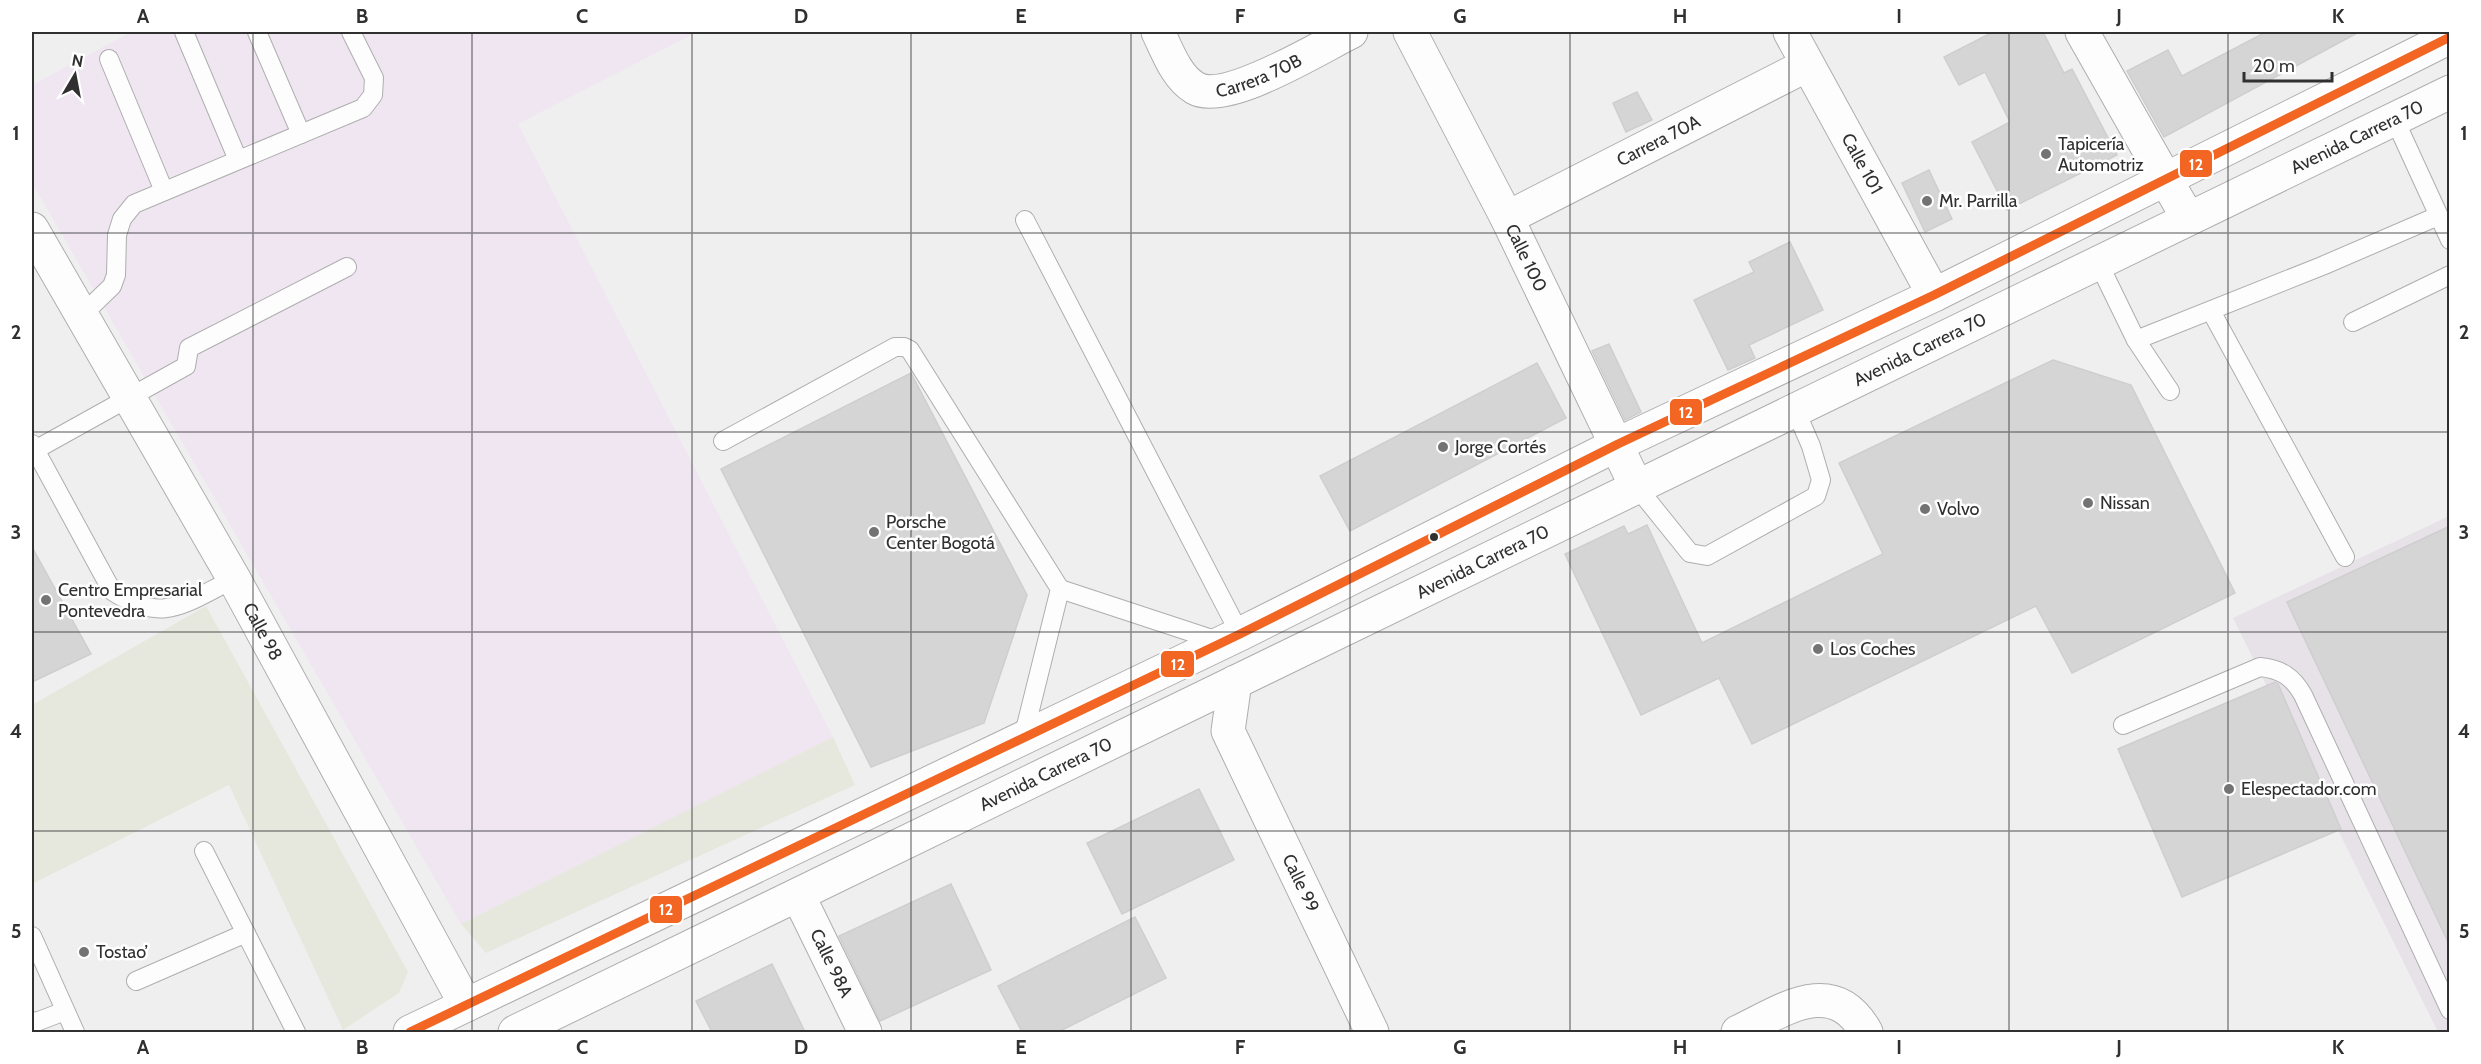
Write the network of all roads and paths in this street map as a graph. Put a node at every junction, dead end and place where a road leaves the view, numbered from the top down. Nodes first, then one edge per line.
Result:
1 (184, 32) edge
2 (257, 32) edge
3 (351, 32) edge
4 (1158, 32) edge
5 (1351, 32) edge
6 (1410, 32) edge
7 (1790, 32) edge
8 (2082, 32) edge
9 (2450, 37) edge
10 (2412, 42) edge
11 (110, 59) dead end
12 (1807, 65) junction
13 (2450, 92) edge
14 (2394, 118) junction
15 (301, 134) junction
16 (238, 160) junction
17 (2166, 180) junction
18 (164, 191) junction
19 (2438, 216) junction
20 (1507, 218) junction
21 (2188, 218) junction
22 (1025, 220) dead end
23 (32, 229) edge
24 (2450, 240) edge
25 (2098, 262) junction
26 (347, 267) dead end
27 (2450, 275) edge
28 (1934, 295) junction
29 (2211, 311) junction
30 (82, 315) junction
31 (2353, 322) dead end
32 (2136, 340) junction
33 (2170, 391) dead end
34 (130, 398) junction
35 (1795, 409) junction
36 (723, 441) dead end
37 (1618, 444) junction
38 (33, 447) edge
39 (1636, 486) junction
40 (2345, 557) dead end
41 (234, 579) junction
42 (1060, 589) junction
43 (1230, 638) junction
44 (1234, 682) junction
45 (1186, 706) junction
46 (2123, 725) dead end
47 (1228, 731) junction
48 (1023, 738) junction
49 (204, 851) dead end
50 (798, 895) junction
51 (246, 933) junction
52 (32, 936) edge
53 (136, 981) dead end
54 (466, 1005) junction
55 (2450, 1010) edge
56 (65, 1011) junction
57 (32, 1021) edge
58 (75, 1032) edge
59 (296, 1032) edge
60 (410, 1032) edge
61 (440, 1032) edge
62 (515, 1032) edge
63 (865, 1032) edge
64 (1372, 1032) edge
65 (1738, 1032) edge
66 (1866, 1032) edge

1 - 16 lane
2 - 15 lane
3 - 15 lane
4 - 5 street, Carrera 70B
6 - 20 street, Calle 100
7 - 12 street, Calle 101
8 - 17 street
9 - 10 street
10 - 17 street
11 - 18 lane
12 - 20 street, Carrera 70A
12 - 28 street, Calle 101
13 - 14 street, Avenida Carrera 70
14 - 19 lane
14 - 21 street, Avenida Carrera 70
15 - 16 lane
16 - 18 lane
17 - 21 street
17 - 28 street
18 - 30 lane
19 - 24 lane
19 - 29 lane
20 - 37 street, Calle 100
21 - 25 street, Avenida Carrera 70
22 - 43 lane
23 - 30 street, Calle 98
25 - 32 lane
25 - 35 street, Avenida Carrera 70
26 - 34 lane
27 - 31 lane
28 - 37 street
29 - 32 lane
29 - 40 lane
30 - 34 street, Calle 98
32 - 33 lane
34 - 38 lane
34 - 41 street, Calle 98
35 - 39 street, Avenida Carrera 70
35 - 39 lane
36 - 42 lane
37 - 39 street, Calle 100
37 - 43 street
38 - 41 lane
39 - 44 street, Avenida Carrera 70
41 - 54 street, Calle 98
42 - 43 lane
42 - 48 lane
43 - 45 street
43 - 48 street
44 - 45 street, Avenida Carrera 70
44 - 47 street
45 - 47 street
45 - 50 street, Avenida Carrera 70
46 - 55 lane
47 - 64 street, Calle 99
48 - 54 street
49 - 51 lane
50 - 62 street, Avenida Carrera 70
50 - 63 street, Calle 98A
51 - 53 lane
51 - 59 lane
52 - 56 lane
54 - 60 street
54 - 61 street
56 - 57 lane
56 - 58 lane
65 - 66 street

